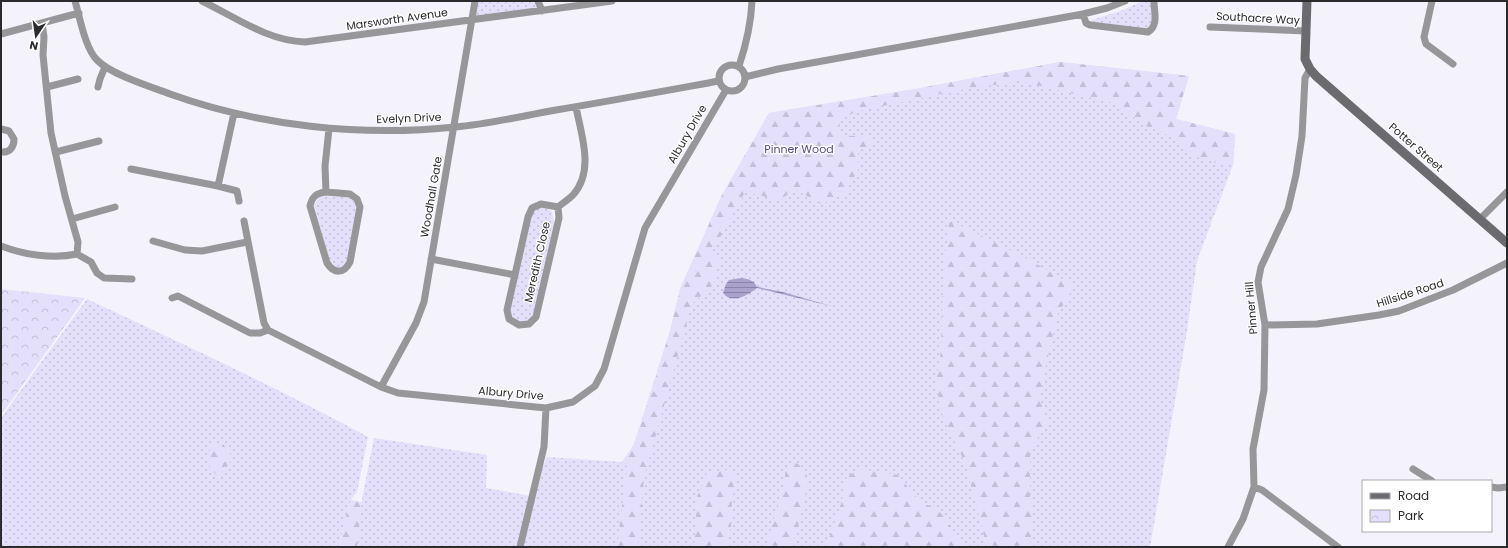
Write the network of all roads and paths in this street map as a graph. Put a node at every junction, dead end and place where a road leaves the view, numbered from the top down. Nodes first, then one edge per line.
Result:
1 (75, 1) edge
2 (202, 1) edge
3 (475, 1) edge
4 (538, 1) edge
5 (612, 1) edge
6 (752, 1) edge
7 (1125, 1) edge
8 (1154, 1) edge
9 (1308, 1) edge
10 (1432, 1) edge
11 (217, 4) edge
12 (542, 11) junction
13 (79, 13) junction
14 (1083, 14) junction
15 (471, 21) junction
16 (42, 23) junction
17 (1210, 27) dead end
18 (1306, 31) junction
19 (1, 34) edge
20 (1453, 64) dead end
21 (739, 66) junction
22 (105, 67) junction
23 (1310, 69) junction
24 (745, 77) junction
25 (78, 79) dead end
26 (719, 81) junction
27 (47, 87) junction
28 (98, 87) dead end
29 (726, 90) junction
30 (576, 107) junction
31 (234, 113) junction
32 (454, 127) junction
33 (329, 129) junction
34 (1, 130) edge
35 (99, 141) dead end
36 (1, 152) edge
37 (56, 152) junction
38 (131, 169) dead end
39 (218, 186) junction
40 (326, 192) junction
41 (1507, 192) edge
42 (239, 201) dead end
43 (115, 207) dead end
44 (558, 207) junction
45 (72, 219) junction
46 (1480, 219) junction
47 (244, 221) dead end
48 (153, 241) dead end
49 (247, 242) junction
50 (1507, 243) edge
51 (1, 246) edge
52 (77, 254) junction
53 (431, 259) junction
54 (1507, 263) edge
55 (515, 275) junction
56 (132, 279) dead end
57 (172, 298) dead end
58 (1265, 325) junction
59 (268, 330) junction
60 (380, 387) junction
61 (546, 408) junction
62 (1413, 469) dead end
63 (1430, 480) edge
64 (1254, 487) junction
65 (1492, 487) edge
66 (1507, 487) edge
67 (520, 547) edge
68 (1228, 547) edge
69 (1338, 547) edge

1 - 13 street, Evelyn Drive
2 - 11 street, Marsworth Avenue
3 - 15 street, Woodhall Gate
4 - 12 street
5 - 12 street, Marsworth Avenue
6 - 21 street
7 - 14 street
8 - 14 street
9 - 18 street
10 - 20 street
11 - 15 street, Marsworth Avenue
12 - 15 street, Marsworth Avenue
13 - 16 street
13 - 22 street, Evelyn Drive
14 - 24 street
15 - 32 street, Woodhall Gate
16 - 19 street
16 - 27 street
17 - 18 street, Southacre Way
18 - 23 street
21 - 24 street
21 - 26 street
22 - 28 street
22 - 31 street, Evelyn Drive
23 - 46 street, Potter Street
23 - 58 street, Pinner Hill
24 - 29 street
25 - 27 street
26 - 29 street
26 - 30 street, Evelyn Drive
27 - 37 street
29 - 61 street, Albury Drive
30 - 32 street, Evelyn Drive
30 - 44 street
31 - 33 street, Evelyn Drive
31 - 39 street
32 - 33 street, Evelyn Drive
32 - 53 street, Woodhall Gate
33 - 40 street
34 - 36 street
35 - 37 street
37 - 45 street
38 - 39 street
39 - 42 street
40 - 40 street
41 - 46 street
43 - 45 street
44 - 55 street, Meredith Close
44 - 55 street, Meredith Close
45 - 52 street
46 - 50 street, Potter Street
47 - 49 street
48 - 49 street
49 - 59 street
51 - 52 street
52 - 56 street
53 - 55 street, Meredith Close
53 - 60 street, Woodhall Gate
54 - 58 street, Hillside Road
57 - 59 street
58 - 64 street, Pinner Hill
59 - 60 street, Albury Drive
60 - 61 street, Albury Drive
61 - 67 street
62 - 63 street
64 - 68 street, Pinner Hill
64 - 69 street
65 - 66 street

